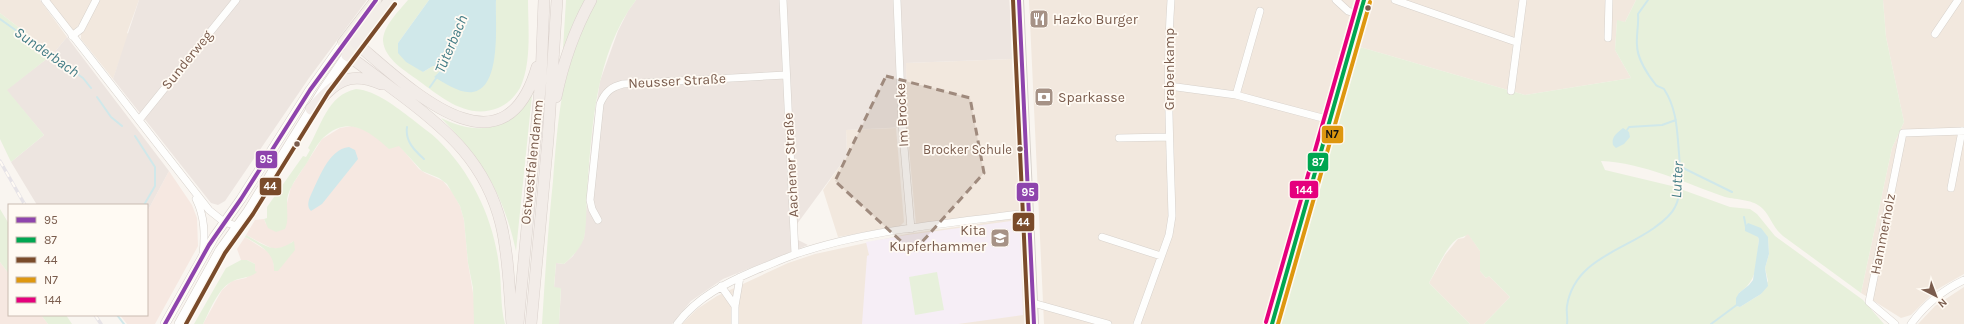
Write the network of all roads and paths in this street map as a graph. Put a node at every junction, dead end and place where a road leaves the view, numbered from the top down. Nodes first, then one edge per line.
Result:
1 (45, 0) edge
2 (96, 0) edge
3 (236, 0) edge
4 (376, 0) edge
5 (390, 0) edge
6 (544, 0) edge
7 (556, 0) edge
8 (591, 0) edge
9 (783, 0) edge
10 (897, 0) edge
11 (1020, 0) edge
12 (1171, 0) edge
13 (1336, 0) edge
14 (1364, 0) edge
15 (1395, 0) edge
16 (1523, 0) edge
17 (1609, 0) edge
18 (1958, 0) edge
19 (1260, 11) dead end
20 (1360, 14) junction
21 (1935, 34) dead end
22 (72, 36) junction
23 (1608, 38) dead end
24 (1516, 42) junction
25 (343, 43) junction
26 (356, 43) junction
27 (543, 43) junction
28 (347, 55) junction
29 (786, 75) junction
30 (1169, 86) junction
31 (392, 89) junction
32 (1511, 91) dead end
33 (1236, 95) junction
34 (311, 109) junction
35 (139, 120) junction
36 (1330, 120) junction
37 (1963, 131) edge
38 (1170, 137) junction
39 (1119, 138) dead end
40 (548, 139) junction
41 (190, 186) junction
42 (1951, 188) dead end
43 (1029, 213) junction
44 (598, 220) dead end
45 (224, 222) junction
46 (235, 229) junction
47 (911, 229) junction
48 (1102, 237) dead end
49 (795, 254) junction
50 (203, 256) junction
51 (1161, 256) junction
52 (740, 277) junction
53 (1964, 280) edge
54 (721, 286) junction
55 (1033, 303) junction
56 (735, 306) junction
57 (165, 324) edge
58 (179, 324) edge
59 (512, 324) edge
60 (518, 324) edge
61 (531, 324) edge
62 (677, 324) edge
63 (735, 324) edge
64 (1034, 324) edge
65 (1108, 324) edge
66 (1137, 324) edge
67 (1272, 324) edge
68 (1895, 324) edge
69 (1911, 324) edge

1 - 22 street
2 - 22 street
3 - 35 street, Sunderweg
4 - 25 main road
5 - 26 main road
6 - 27 highway, Ostwestfalendamm
7 - 40 highway, Ostwestfalendamm
8 - 40 highway
9 - 29 street, Aachener Straße
10 - 47 street, Im Brocke
11 - 43 street
12 - 30 street, Grabenkamp
13 - 20 street
14 - 20 main road
15 - 24 street
16 - 24 street
17 - 23 street
18 - 21 street
19 - 33 street
20 - 36 main road
22 - 35 street
24 - 32 street
25 - 26 main road
25 - 28 main road
25 - 45 main road
26 - 27 highway
26 - 28 main road
27 - 60 highway, Ostwestfalendamm
28 - 31 highway
28 - 34 main road
29 - 44 street, Neusser Straße
29 - 49 street, Aachener Straße
30 - 33 street
30 - 38 street, Grabenkamp
31 - 34 highway
31 - 59 highway
33 - 36 street
34 - 46 main road
35 - 41 street
36 - 67 main road
37 - 42 street
37 - 68 street, Hammerholz
38 - 39 street
38 - 51 street, Grabenkamp
40 - 61 highway, Ostwestfalendamm
41 - 45 street
41 - 50 street
43 - 47 street
43 - 55 street
45 - 46 street
45 - 50 main road
46 - 58 main road
47 - 49 street
48 - 51 street
49 - 52 street
50 - 57 main road
51 - 66 street, Grabenkamp
52 - 54 street
52 - 56 street
53 - 69 street
54 - 56 street
54 - 62 street
55 - 64 street
55 - 65 street
56 - 63 street

